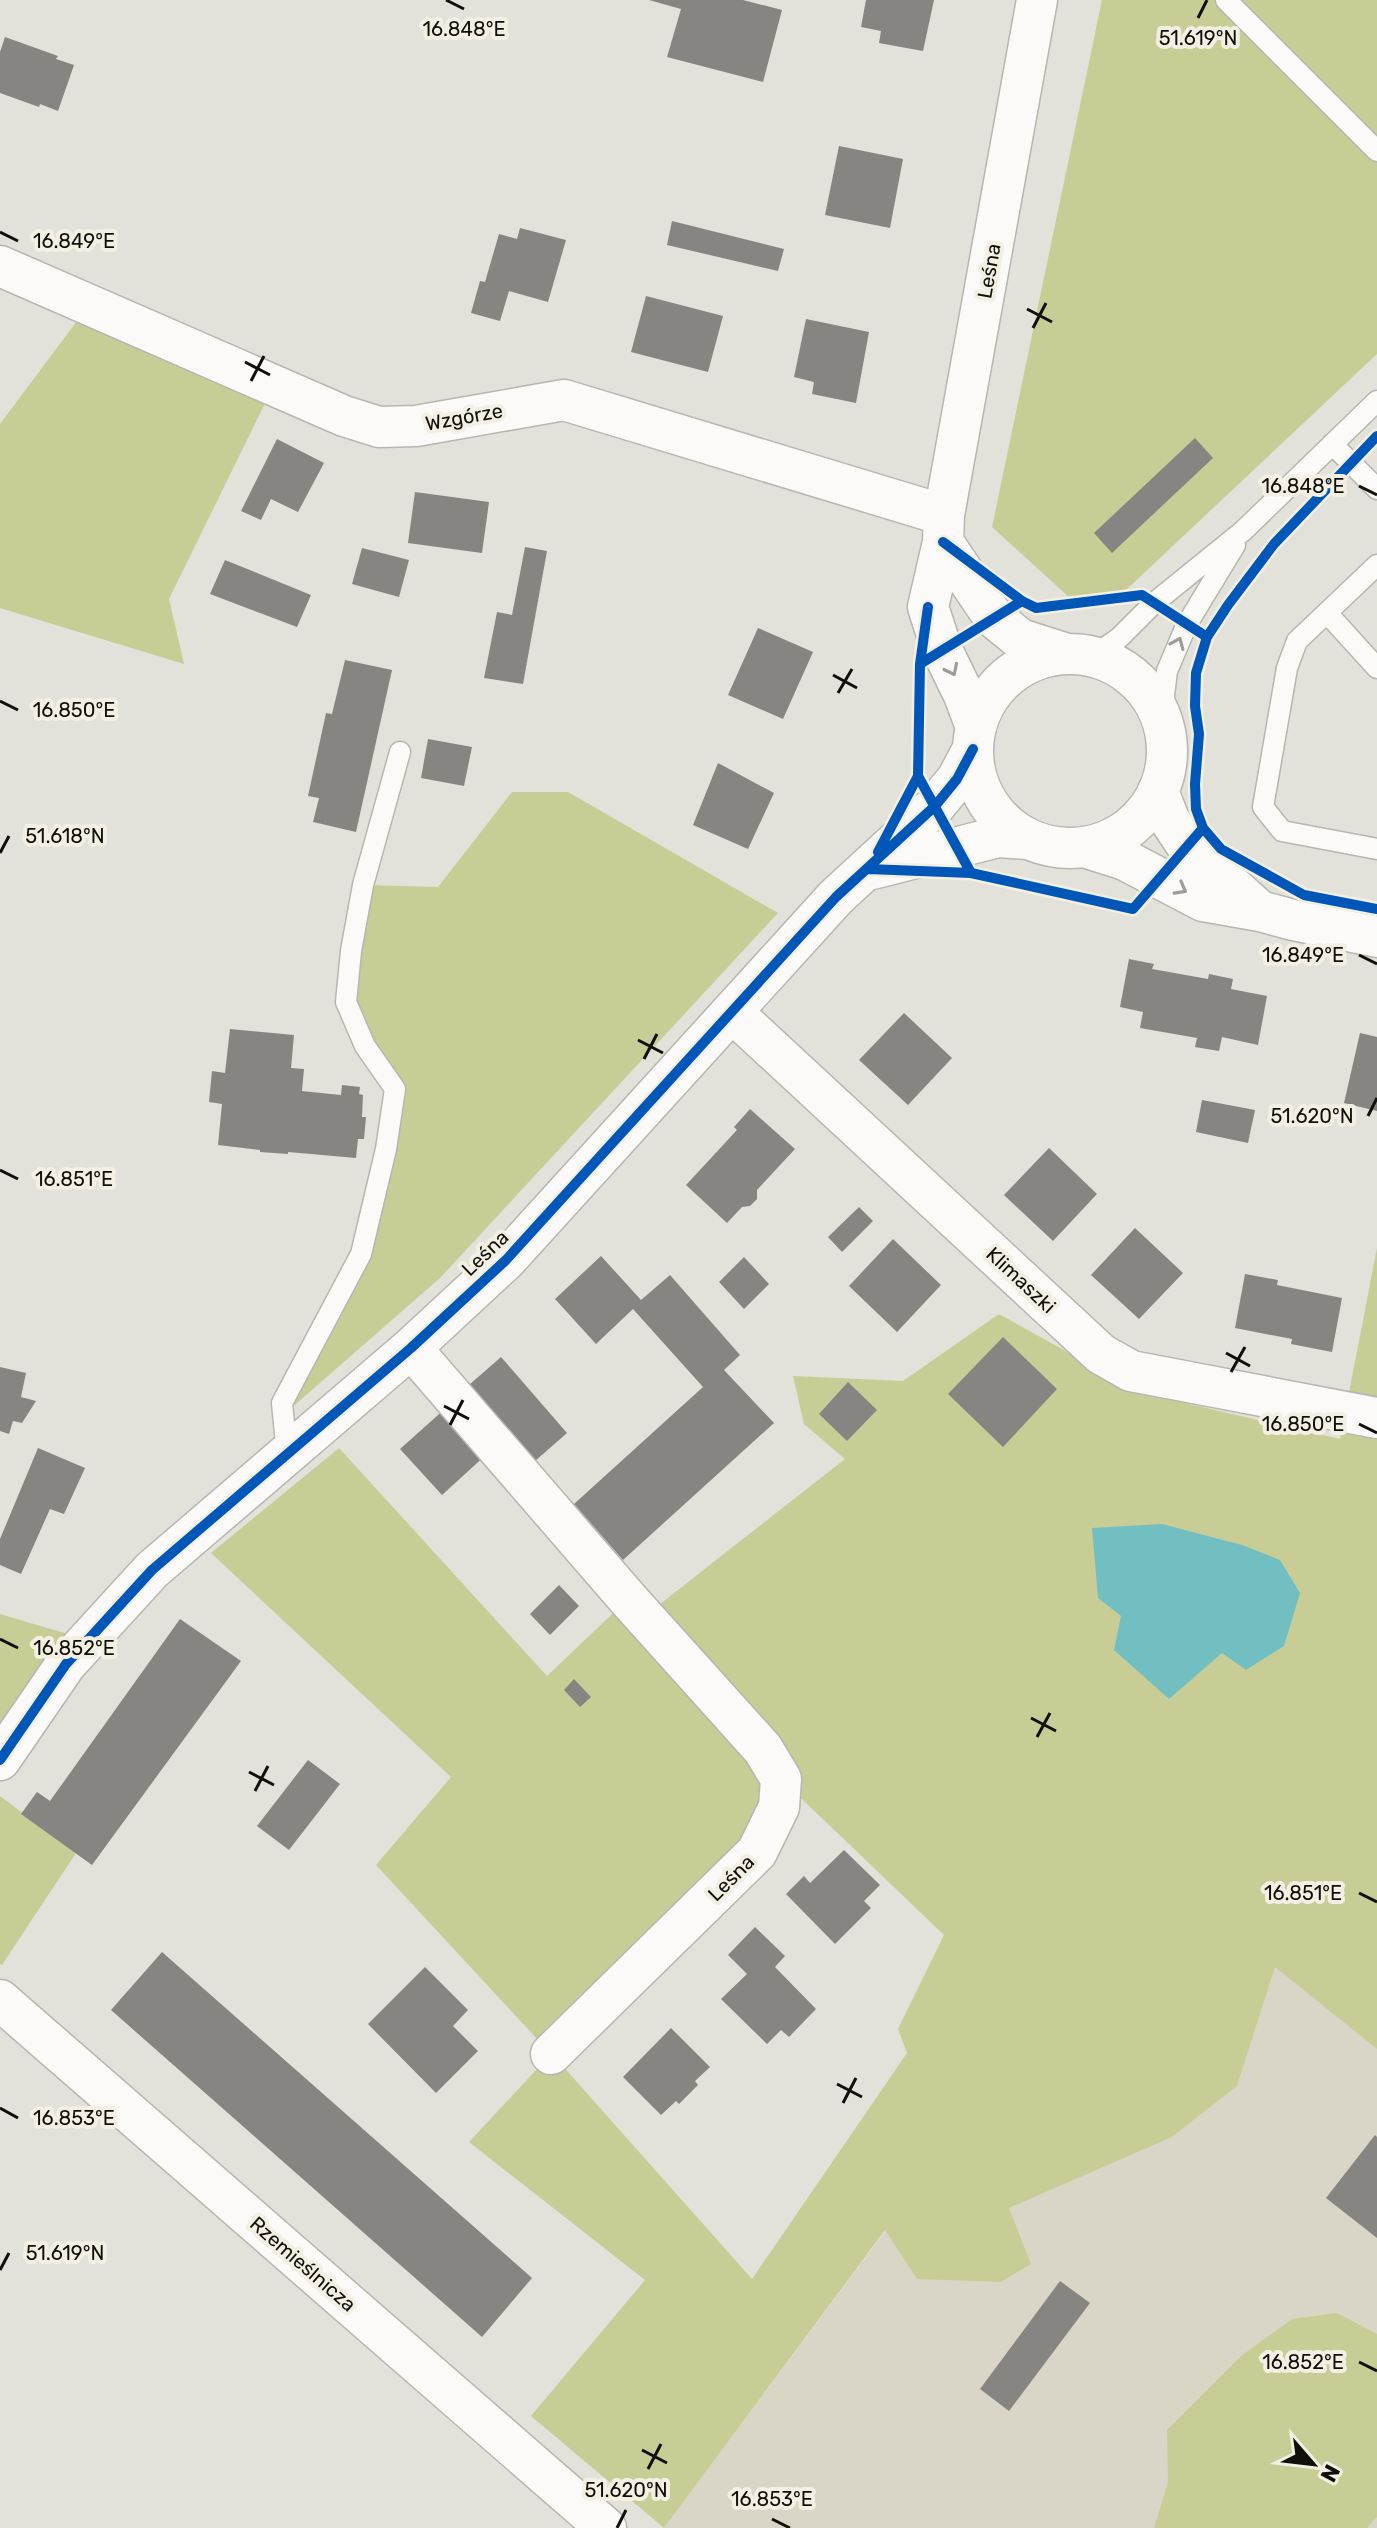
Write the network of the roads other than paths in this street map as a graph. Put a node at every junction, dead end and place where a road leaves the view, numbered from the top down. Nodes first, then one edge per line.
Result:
1 (1037, 0) edge
2 (1226, 0) edge
3 (1377, 151) edge
4 (0, 266) edge
5 (1377, 401) edge
6 (1332, 444) junction
7 (1377, 489) edge
8 (944, 528) junction
9 (1243, 531) junction
10 (1377, 565) edge
11 (1327, 613) junction
12 (1079, 655) junction
13 (1377, 668) edge
14 (1161, 719) junction
15 (974, 738) junction
16 (400, 752) dead end
17 (1158, 791) junction
18 (1027, 839) junction
19 (1084, 847) junction
20 (1377, 849) edge
21 (868, 869) junction
22 (1260, 911) junction
23 (1377, 937) edge
24 (732, 1012) junction
25 (411, 1348) junction
26 (1377, 1418) edge
27 (287, 1454) junction
28 (0, 1760) edge
29 (0, 2000) edge
30 (551, 2054) dead end
31 (606, 2528) edge

1 - 8 street, Leśna
2 - 3 lane
4 - 8 street, Wzgórze
5 - 6 lane
6 - 7 lane
6 - 9 lane
8 - 12 street
8 -> 15 street, Leśna
9 - 12 lane
14 -> 9 lane
10 - 11 lane
11 - 13 lane
11 - 20 lane
12 - 14 street
12 - 15 street
14 - 17 street
15 - 18 street
15 - 21 street, Leśna
16 - 27 lane
17 - 19 street
17 - 22 street
18 - 19 street
18 - 21 street, Leśna
19 -> 22 street
21 - 24 street, Leśna
22 - 23 street
24 - 25 street, Leśna
24 - 26 street, Klimaszki
25 - 27 street, Leśna
25 - 30 street, Leśna
27 - 28 street, Leśna
29 - 31 street, Rzemieślnicza

